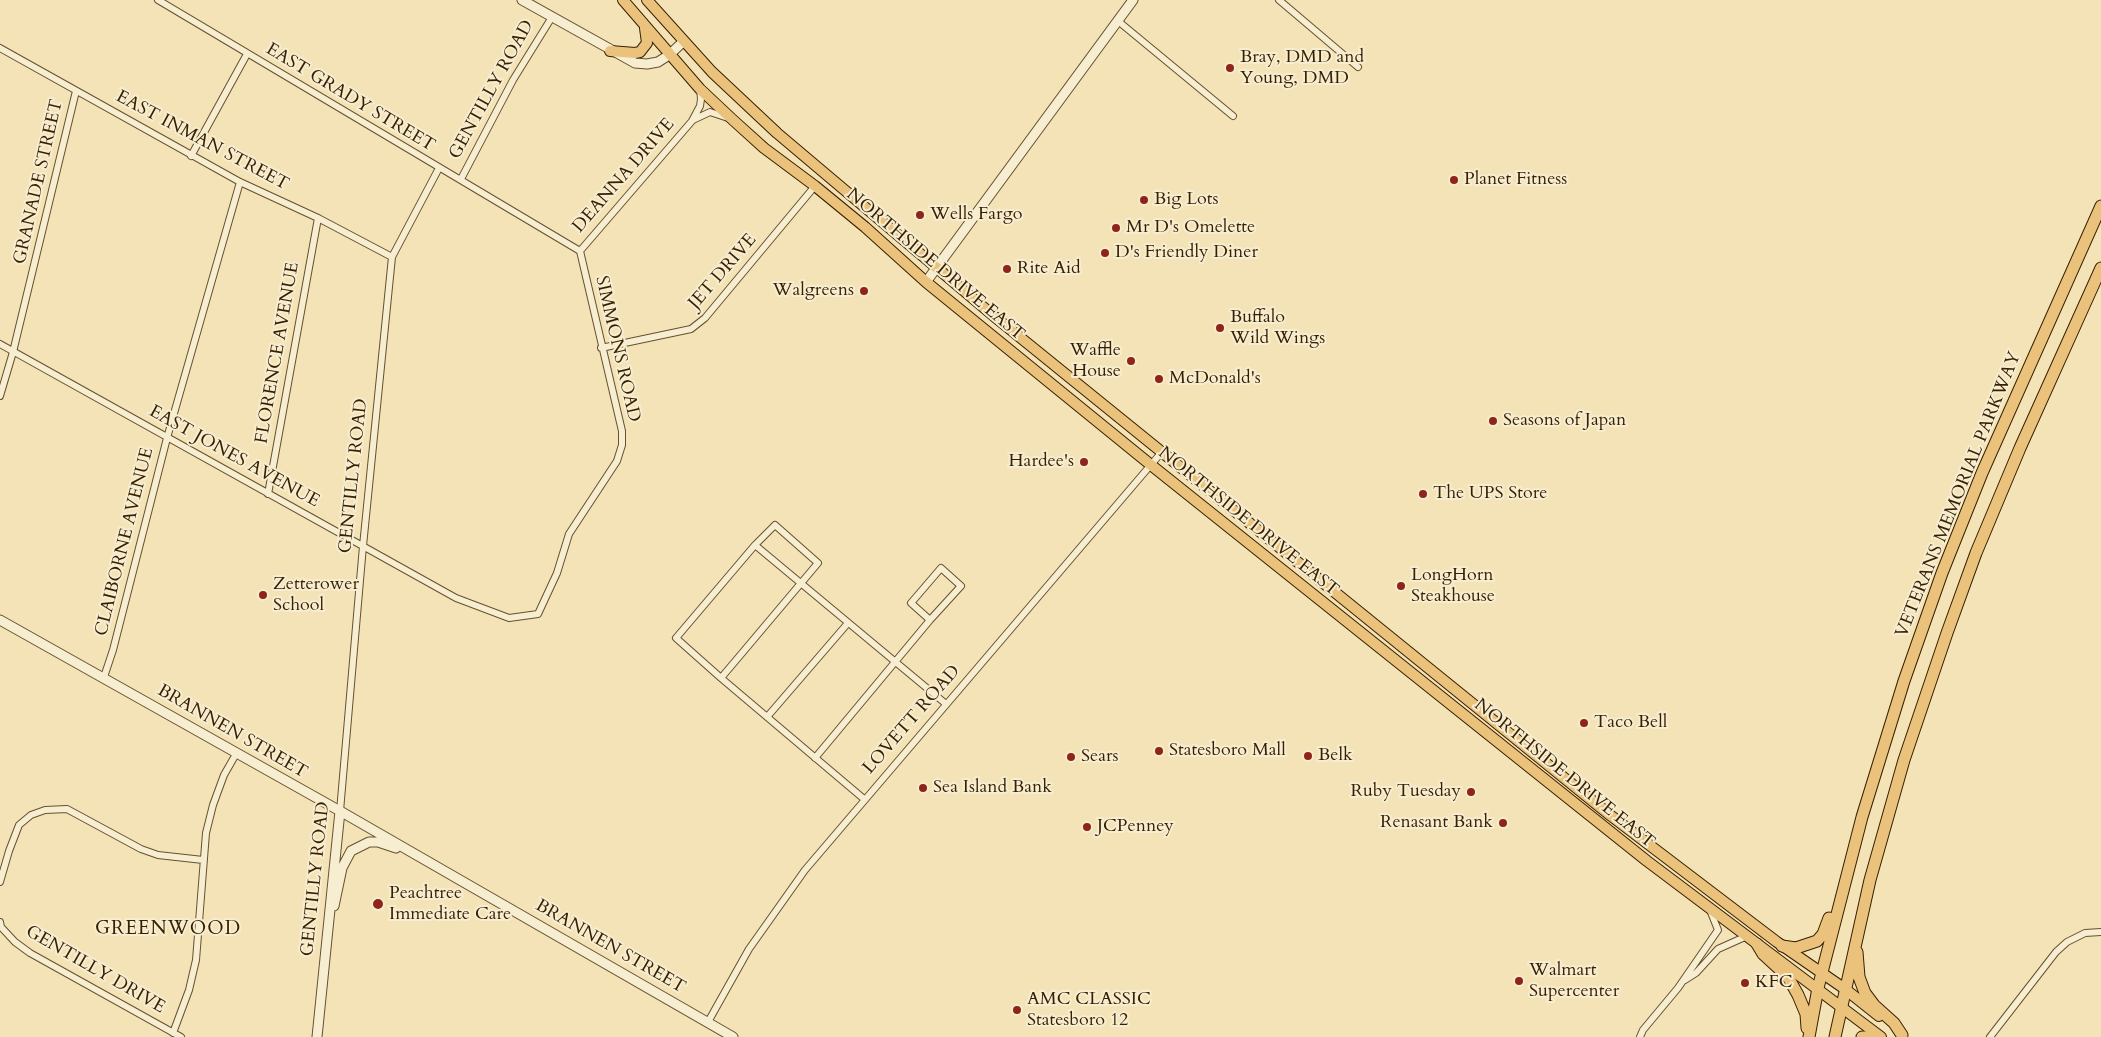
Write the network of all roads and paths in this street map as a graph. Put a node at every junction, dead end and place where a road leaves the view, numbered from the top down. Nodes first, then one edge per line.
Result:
1 (158, 0) edge
2 (522, 0) edge
3 (623, 0) edge
4 (647, 0) edge
5 (1133, 0) edge
6 (1279, 0) edge
7 (552, 17) junction
8 (1118, 21) junction
9 (644, 27) junction
10 (684, 41) junction
11 (0, 48) edge
12 (610, 50) junction
13 (247, 54) junction
14 (669, 55) junction
15 (1358, 67) dead end
16 (700, 89) junction
17 (76, 91) junction
18 (1233, 116) dead end
19 (733, 120) junction
20 (692, 121) junction
21 (191, 156) junction
22 (439, 168) junction
23 (461, 179) junction
24 (240, 182) junction
25 (815, 186) junction
26 (2101, 206) edge
27 (318, 218) junction
28 (580, 251) junction
29 (392, 257) junction
30 (937, 268) junction
31 (2101, 268) edge
32 (926, 282) junction
33 (0, 344) edge
34 (601, 348) junction
35 (13, 352) junction
36 (0, 396) edge
37 (167, 438) junction
38 (1161, 453) junction
39 (1151, 465) junction
40 (268, 494) junction
41 (755, 545) junction
42 (363, 546) junction
43 (801, 583) junction
44 (509, 618) joint
45 (0, 620) edge
46 (930, 620) junction
47 (848, 623) junction
48 (894, 662) junction
49 (104, 677) junction
50 (721, 678) junction
51 (946, 704) junction
52 (767, 717) junction
53 (236, 754) junction
54 (815, 758) junction
55 (1874, 777) junction
56 (864, 799) junction
57 (340, 812) junction
58 (414, 854) junction
59 (203, 860) junction
60 (0, 882) edge
61 (1709, 907) junction
62 (0, 922) edge
63 (2101, 932) edge
64 (1747, 936) junction
65 (1856, 939) junction
66 (1757, 944) junction
67 (1782, 946) junction
68 (325, 950) junction
69 (1822, 973) junction
70 (1682, 982) junction
71 (1818, 988) junction
72 (1845, 988) junction
73 (1840, 1008) junction
74 (708, 1022) junction
75 (173, 1033) junction
76 (1904, 1036) edge
77 (180, 1037) edge
78 (317, 1037) edge
79 (734, 1037) edge
80 (1640, 1037) edge
81 (1809, 1037) edge
82 (1835, 1037) edge
83 (1862, 1037) edge
84 (1874, 1037) edge
85 (1881, 1037) edge
86 (1990, 1037) edge

1 - 13 street, EAST GRADY STREET
2 - 7 street
3 - 9 main road, NORTHSIDE DRIVE EAST
4 - 10 main road, NORTHSIDE DRIVE EAST
5 - 8 street
6 - 15 street
7 - 12 street
7 - 23 street, GENTILLY ROAD
8 - 18 street
8 - 30 street
9 - 12 main road
9 - 14 main road, NORTHSIDE DRIVE EAST
10 - 14 street
10 - 30 main road, NORTHSIDE DRIVE EAST
11 - 17 street, EAST INMAN STREET
12 - 14 street
13 - 21 street
13 - 22 street, EAST GRADY STREET
14 - 16 main road, NORTHSIDE DRIVE EAST
16 - 19 main road, NORTHSIDE DRIVE EAST
16 - 20 street, DEANNA DRIVE
17 - 21 street, EAST INMAN STREET
17 - 35 street, GRANADE STREET
19 - 20 street, DEANNA DRIVE
19 - 25 main road, NORTHSIDE DRIVE EAST
20 - 28 street, DEANNA DRIVE
21 - 24 street, EAST INMAN STREET
22 - 23 street, EAST GRADY STREET
22 - 29 street, GENTILLY ROAD
23 - 28 street, EAST GRADY STREET
24 - 27 street, EAST INMAN STREET
24 - 37 street, CLAIBORNE AVENUE
25 - 32 main road, NORTHSIDE DRIVE EAST
25 - 34 street, JET DRIVE
26 - 55 highway, VETERANS MEMORIAL PARKWAY
27 - 29 street, EAST INMAN STREET
27 - 40 street, FLORENCE AVENUE
28 - 34 street, SIMMONS ROAD
29 - 42 street, GENTILLY ROAD
30 - 32 street
30 - 38 main road, NORTHSIDE DRIVE EAST
31 - 65 highway
32 - 39 main road, NORTHSIDE DRIVE EAST
33 - 35 street, EAST JONES AVENUE
34 - 44 street, SIMMONS ROAD
35 - 36 street, GRANADE STREET
35 - 37 street, EAST JONES AVENUE
37 - 40 street, EAST JONES AVENUE
37 - 49 street, CLAIBORNE AVENUE
38 - 39 street, LOVETT ROAD
38 - 67 main road, NORTHSIDE DRIVE EAST
39 - 51 street, LOVETT ROAD
39 - 61 main road, NORTHSIDE DRIVE EAST
40 - 42 street, EAST JONES AVENUE
41 - 43 street
41 - 43 street
41 - 50 street
42 - 44 street, EAST JONES AVENUE
42 - 57 street, GENTILLY ROAD
43 - 47 street
43 - 50 street
45 - 49 street, BRANNEN STREET
46 - 46 street
46 - 48 street
47 - 48 street
47 - 52 street
48 - 51 street
48 - 54 street
49 - 53 street, BRANNEN STREET
50 - 52 street
51 - 56 street, LOVETT ROAD
52 - 54 street
53 - 57 street, BRANNEN STREET
53 - 59 street
54 - 56 street
55 - 67 highway
55 - 69 highway, VETERANS MEMORIAL PARKWAY
56 - 74 street, LOVETT ROAD
57 - 58 street, BRANNEN STREET
57 - 68 street, GENTILLY ROAD
58 - 68 street
58 - 74 street, BRANNEN STREET
59 - 60 street
59 - 75 street
61 - 64 main road, NORTHSIDE DRIVE EAST
61 - 70 street
62 - 75 street, GENTILLY DRIVE
63 - 86 street
64 - 66 main road, NORTHSIDE DRIVE EAST
64 - 70 street
65 - 72 highway
65 - 76 highway
66 - 71 main road, NORTHSIDE DRIVE EAST
66 - 81 highway
67 - 69 main road, NORTHSIDE DRIVE EAST
68 - 78 street, GENTILLY ROAD
69 - 71 highway, VETERANS MEMORIAL PARKWAY
69 - 72 main road, NORTHSIDE DRIVE EAST
70 - 80 street
71 - 73 main road, NORTHSIDE DRIVE EAST
71 - 81 highway, VETERANS MEMORIAL PARKWAY
72 - 73 highway
72 - 76 main road, NORTHSIDE DRIVE EAST
73 - 82 highway
73 - 85 main road, NORTHSIDE DRIVE EAST
74 - 79 street, BRANNEN STREET
75 - 77 street, GENTILLY DRIVE
83 - 84 highway

